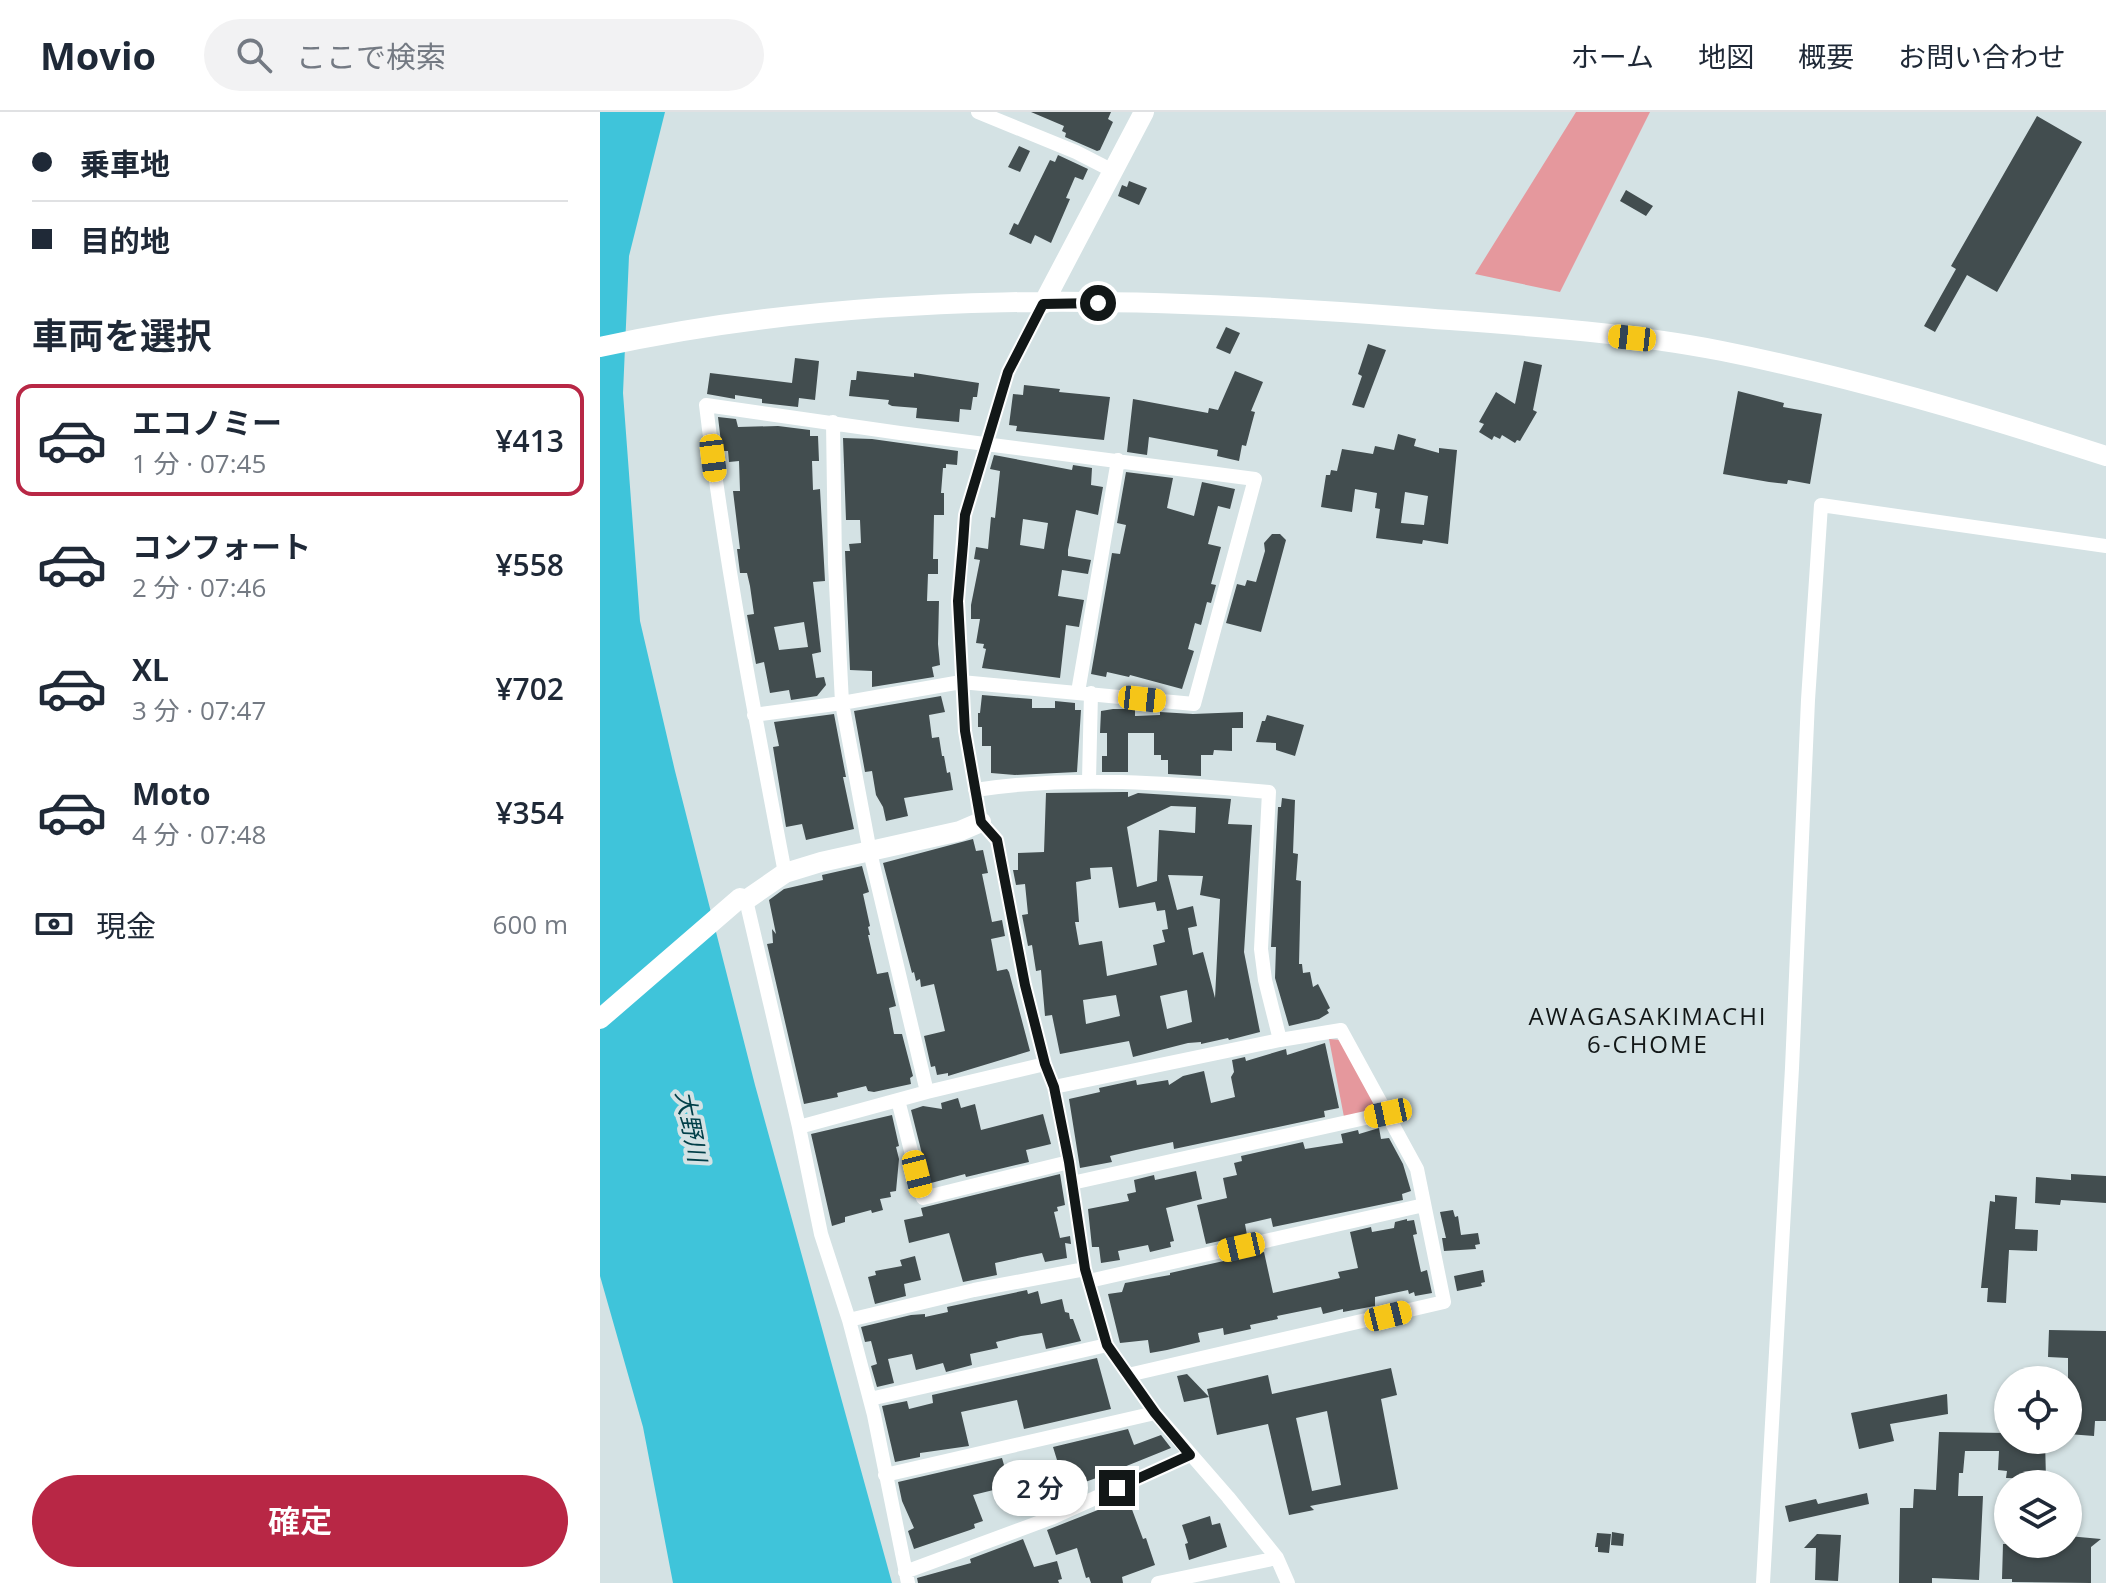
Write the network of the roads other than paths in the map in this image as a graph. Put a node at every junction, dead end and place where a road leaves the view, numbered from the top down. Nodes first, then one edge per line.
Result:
1 (978, 112) edge
2 (1144, 112) edge
3 (1113, 171) junction
4 (1043, 304) junction
5 (600, 347) edge
6 (833, 422) junction
7 (986, 444) junction
8 (2106, 456) edge
9 (1118, 460) junction
10 (2106, 546) edge
11 (961, 682) junction
12 (1085, 692) junction
13 (842, 703) junction
14 (754, 715) junction
15 (1089, 780) junction
16 (975, 790) junction
17 (981, 822) junction
18 (870, 852) junction
19 (785, 873) junction
20 (743, 899) junction
21 (600, 1019) edge
22 (1280, 1040) junction
23 (1045, 1064) junction
24 (1054, 1087) junction
25 (927, 1092) junction
26 (898, 1100) junction
27 (1388, 1113) junction
28 (799, 1127) junction
29 (1069, 1162) junction
30 (1072, 1183) junction
31 (1424, 1205) junction
32 (1087, 1275) junction
33 (849, 1320) junction
34 (1107, 1345) junction
35 (1128, 1375) junction
36 (870, 1399) junction
37 (1155, 1413) junction
38 (1190, 1455) junction
39 (885, 1475) junction
40 (1277, 1558) junction
41 (907, 1578) edge
42 (1158, 1583) edge
43 (1288, 1583) edge
44 (1763, 1583) edge

1 - 3 street
2 - 3 street
3 - 4 street
4 - 5 street
4 - 7 street
4 - 8 street
6 - 7 street
6 - 13 street
6 - 14 street
7 - 9 street
7 - 11 street
9 - 12 street
9 - 12 street
10 - 44 street
11 - 12 street
11 - 13 street
11 - 16 street
12 - 15 street
13 - 14 street
13 - 18 street
14 - 19 street
15 - 16 street
15 - 22 street
16 - 17 street
17 - 18 street
17 - 23 street
18 - 19 street
18 - 25 street
19 - 20 street
20 - 21 street
20 - 28 street
22 - 24 street
22 - 27 street
23 - 24 street
23 - 25 street
24 - 29 street
25 - 26 street
26 - 28 street
26 - 29 street
27 - 30 street
27 - 31 street
28 - 33 street
29 - 30 street
30 - 32 street
31 - 32 street
31 - 35 street
32 - 33 street
32 - 34 street
33 - 36 street
34 - 35 street
34 - 36 street
35 - 37 street
36 - 39 street
37 - 38 street
37 - 39 street
38 - 40 street
38 - 41 street
39 - 41 street
40 - 42 street
40 - 43 street

